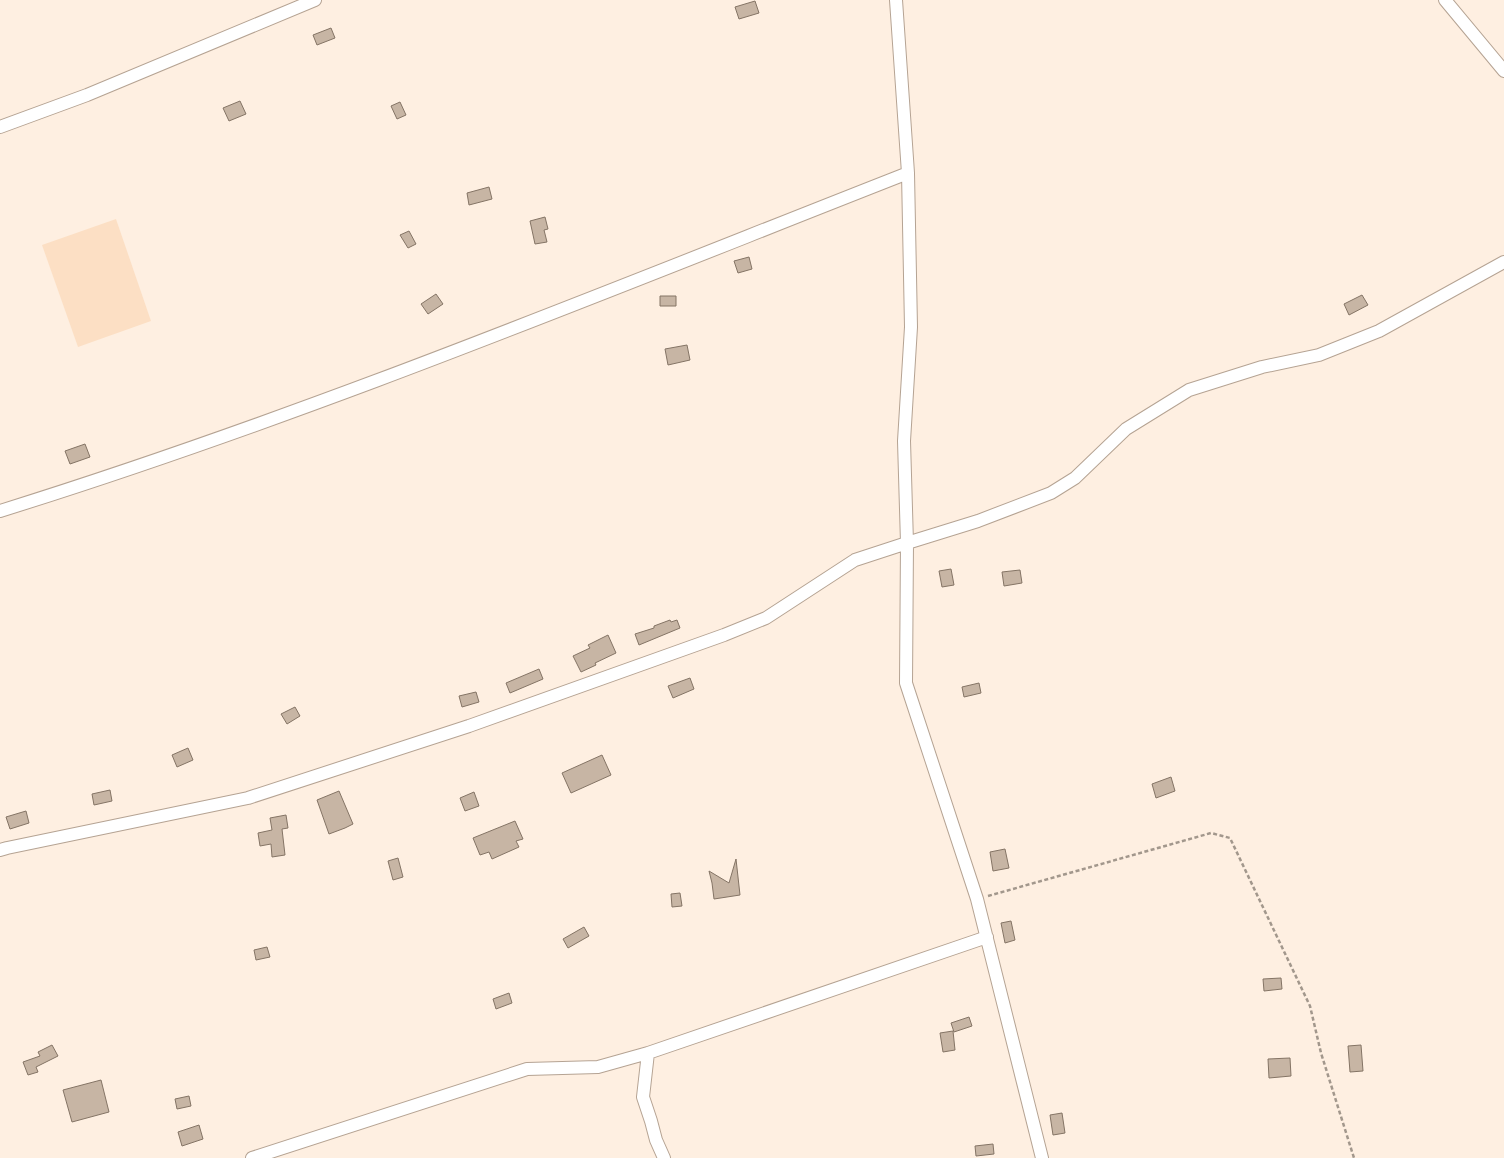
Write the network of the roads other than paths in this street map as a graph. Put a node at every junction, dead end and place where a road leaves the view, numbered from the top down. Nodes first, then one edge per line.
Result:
1 (315, 0) edge
2 (896, 0) edge
3 (1445, 0) edge
4 (1504, 70) edge
5 (0, 127) edge
6 (908, 173) junction
7 (1504, 262) edge
8 (0, 511) edge
9 (907, 542) junction
10 (0, 850) edge
11 (987, 937) junction
12 (648, 1053) junction
13 (252, 1158) edge
14 (664, 1158) edge
15 (1042, 1158) edge

1 - 5 street
2 - 6 street
3 - 4 street
6 - 8 street
6 - 9 street
7 - 9 street
9 - 10 street
9 - 11 street
11 - 12 street
11 - 15 street
12 - 13 street
12 - 14 street

